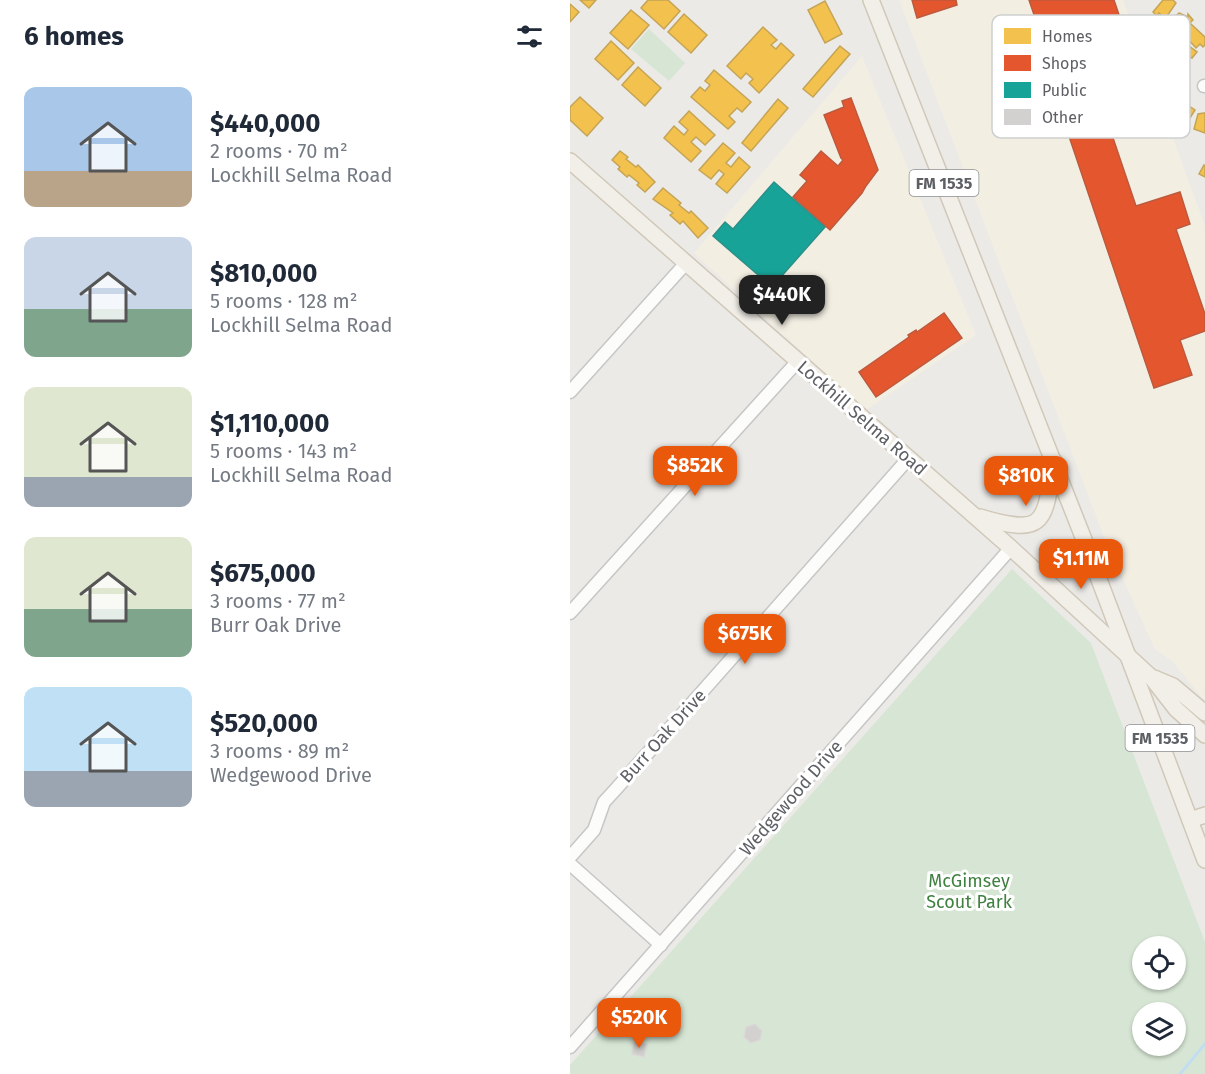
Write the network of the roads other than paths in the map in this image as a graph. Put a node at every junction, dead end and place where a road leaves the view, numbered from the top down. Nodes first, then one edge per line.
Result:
1 (871, 0) edge
2 (572, 166) edge
3 (686, 263) junction
4 (798, 362) junction
5 (570, 392) edge
6 (908, 459) junction
7 (1054, 461) junction
8 (973, 515) junction
9 (1011, 548) junction
10 (570, 613) edge
11 (1129, 656) junction
12 (1151, 677) junction
13 (1205, 713) edge
14 (1205, 735) edge
15 (1205, 815) edge
16 (1190, 820) junction
17 (1203, 854) edge
18 (570, 857) edge
19 (570, 864) edge
20 (661, 945) junction
21 (570, 1047) edge

1 - 7 main road, FM 1535
2 - 3 main road, Lockhill Selma Road
3 - 4 main road, Lockhill Selma Road
3 - 5 street
4 - 6 main road, Lockhill Selma Road
4 - 10 street
6 - 8 main road, Lockhill Selma Road
6 - 18 street, Burr Oak Drive
7 - 8 main road
7 - 11 main road, FM 1535
8 - 9 main road, Lockhill Selma Road
9 - 11 main road, Lockhill Selma Road
9 - 20 street, Wedgewood Drive
11 - 12 main road, Lockhill Selma Road
11 - 16 main road, FM 1535
12 - 13 main road, Lockhill Selma Road
12 - 14 main road, Lockhill Selma Road
15 - 16 main road
16 - 17 main road
19 - 20 street
20 - 21 street, Wedgewood Drive

